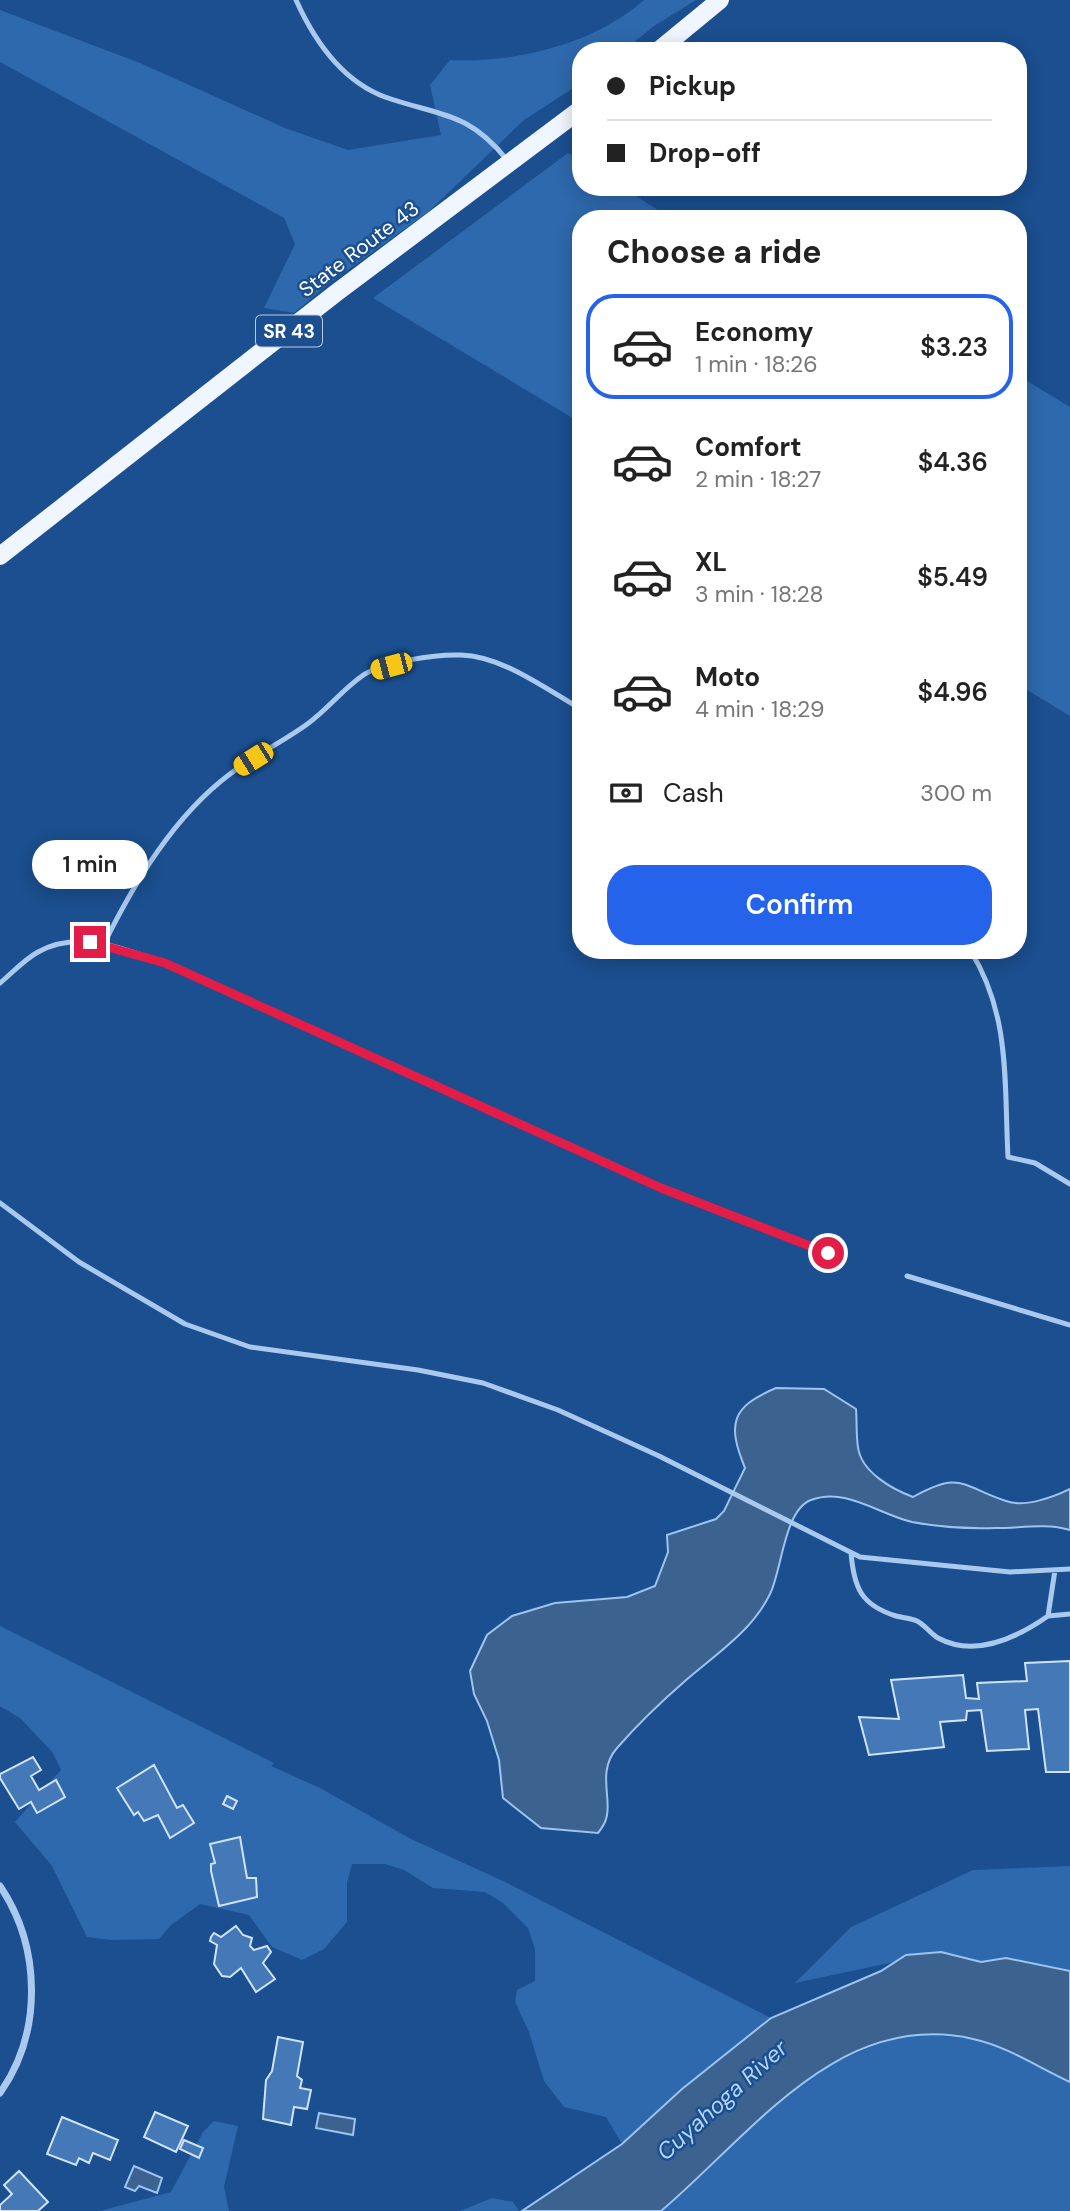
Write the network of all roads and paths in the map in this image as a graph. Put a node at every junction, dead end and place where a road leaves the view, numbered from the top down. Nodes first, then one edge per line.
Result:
1 (296, 0) edge
2 (720, 0) edge
3 (669, 42) edge
4 (572, 116) edge
5 (509, 163) junction
6 (0, 556) edge
7 (572, 704) edge
8 (104, 944) junction
9 (976, 959) edge
10 (0, 983) edge
11 (1070, 1184) edge
12 (0, 1203) edge
13 (828, 1253) dead end
14 (907, 1276) dead end
15 (1070, 1325) edge
16 (851, 1553) junction
17 (1070, 1569) edge
18 (1055, 1570) junction
19 (1070, 1614) edge
20 (1048, 1616) junction
21 (0, 1886) edge
22 (0, 2093) edge

1 - 5 lane
2 - 3 main road
4 - 5 main road, State Route 43 / SR 43
5 - 6 main road, State Route 43 / SR 43
7 - 8 lane
8 - 10 lane
8 - 13 lane
9 - 11 lane
12 - 16 lane
14 - 15 lane
16 - 18 lane
16 - 20 lane
17 - 18 lane
18 - 20 lane
19 - 20 lane
21 - 22 street

